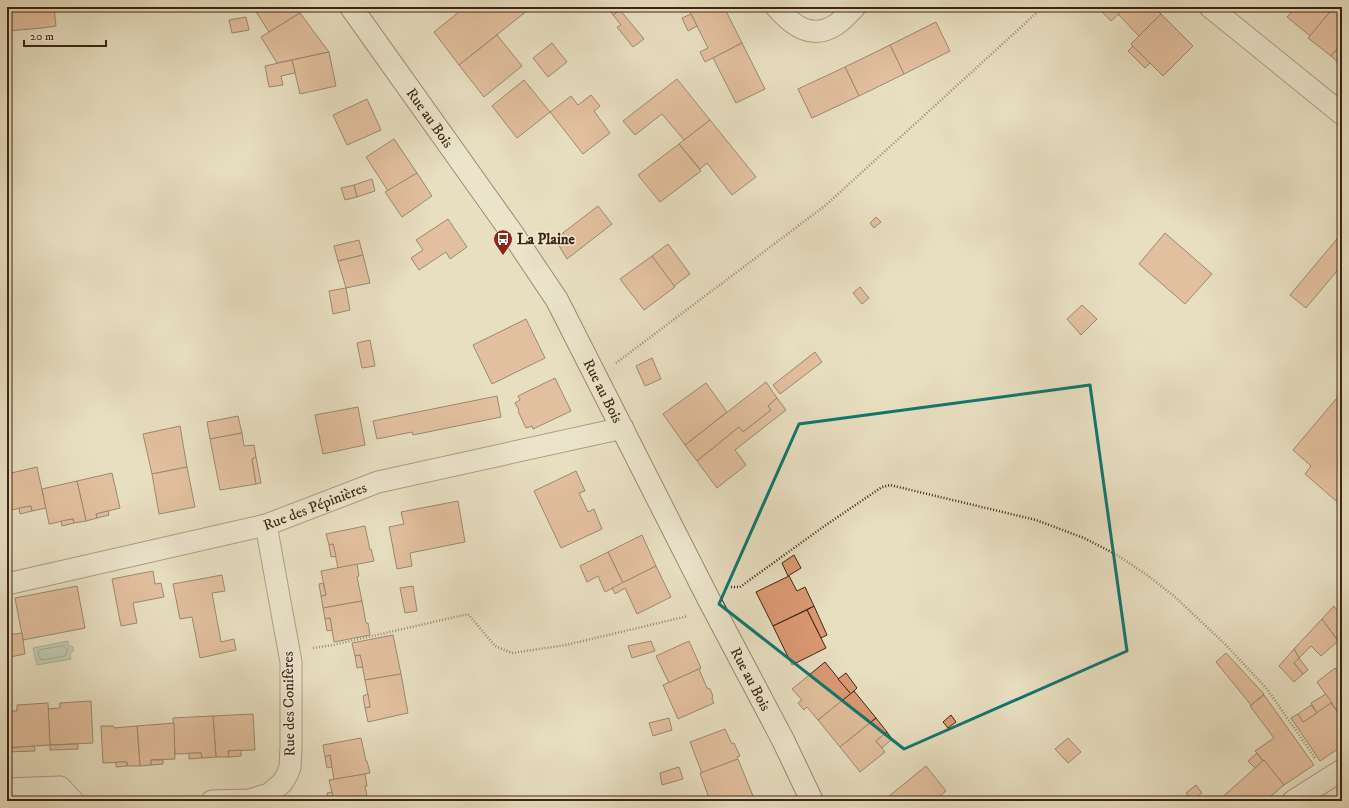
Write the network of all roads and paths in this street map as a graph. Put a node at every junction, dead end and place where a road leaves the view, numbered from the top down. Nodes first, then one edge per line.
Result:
1 (351, 7) edge
2 (776, 7) edge
3 (855, 7) edge
4 (1043, 7) edge
5 (1210, 7) edge
6 (1342, 114) edge
7 (596, 378) junction
8 (622, 428) junction
9 (266, 525) junction
10 (7, 584) edge
11 (707, 596) junction
12 (289, 652) junction
13 (1335, 774) edge
14 (7, 789) edge
15 (73, 801) edge
16 (212, 801) edge
17 (812, 801) edge
18 (1293, 801) edge

1 - 7 main road, Rue au Bois
2 - 3 street
4 - 7 path
5 - 6 street
7 - 8 main road, Rue au Bois
8 - 9 street, Rue des Pépinières
8 - 11 main road, Rue au Bois
9 - 10 street, Rue des Pépinières
9 - 12 street, Rue des Conifères
11 - 12 path
11 - 13 path
11 - 17 main road, Rue au Bois
12 - 16 street, Rue des Conifères
13 - 18 street
14 - 15 street

